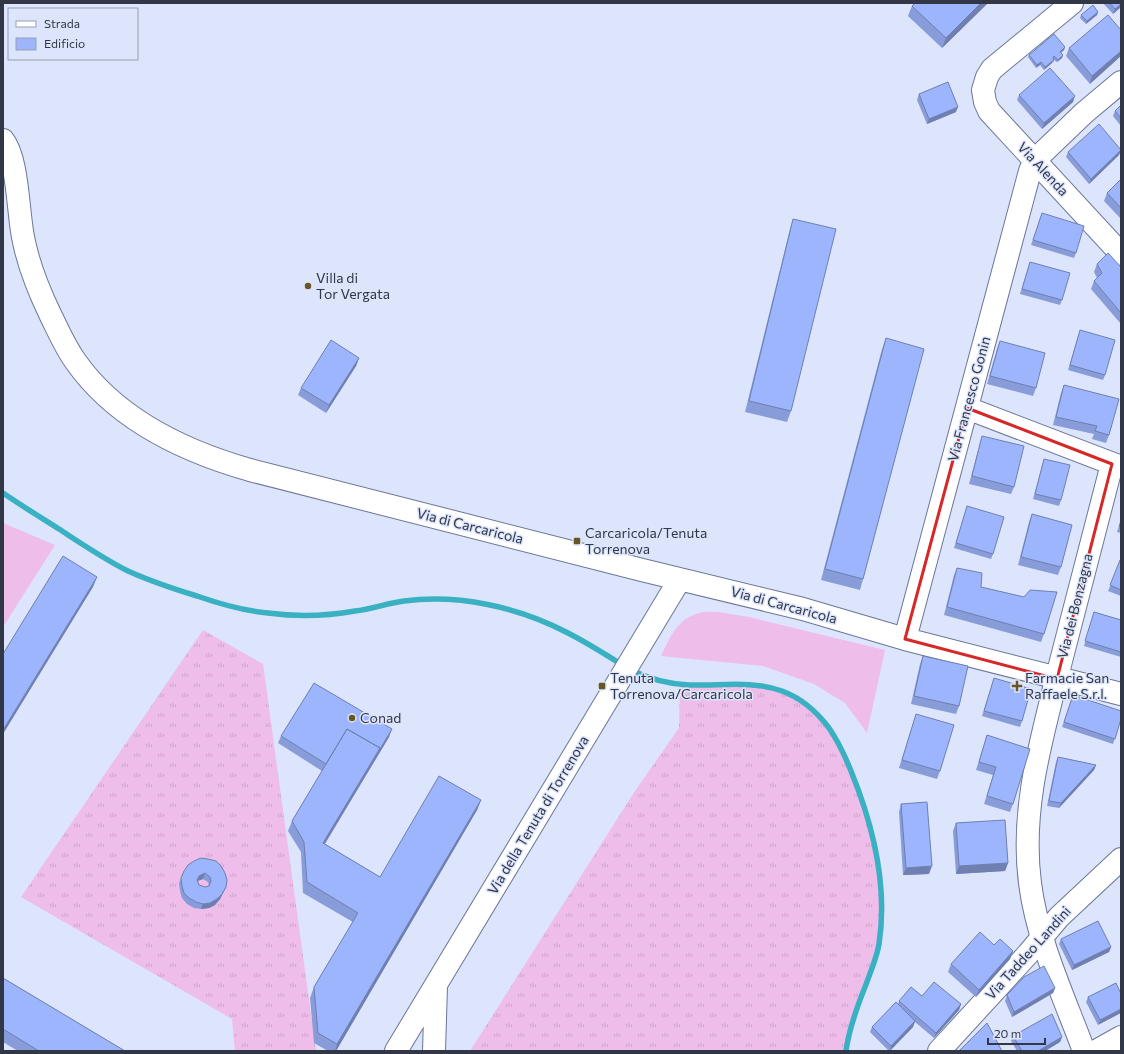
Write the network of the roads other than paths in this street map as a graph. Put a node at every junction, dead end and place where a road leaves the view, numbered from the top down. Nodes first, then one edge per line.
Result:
1 (1072, 3) edge
2 (1121, 82) edge
3 (3, 140) edge
4 (1035, 160) junction
5 (1121, 254) edge
6 (967, 408) junction
7 (1116, 466) edge
8 (680, 580) junction
9 (905, 639) junction
10 (1057, 678) junction
11 (1121, 694) edge
12 (1121, 859) edge
13 (1042, 939) junction
14 (436, 985) junction
15 (1121, 1037) edge
16 (396, 1051) edge
17 (434, 1051) edge
18 (939, 1051) edge
19 (1084, 1051) edge
20 (1096, 1051) edge

1 - 4 street, Via Alenda
2 - 4 street
3 - 8 street, Via di Carcaricola
4 - 5 street, Via Alenda
4 - 6 street, Via Francesco Gonin
6 - 7 street
6 - 9 street, Via Francesco Gonin
7 - 10 street, Via dei Bonzagna
8 - 9 street, Via di Carcaricola
8 - 14 street, Via della Tenuta di Torrenova
9 - 10 street, Via di Carcaricola
10 - 11 street, Via di Carcaricola
10 - 13 street, Via dei Bonzagna
12 - 13 street, Via Taddeo Landini
13 - 18 street, Via Taddeo Landini
13 - 19 street, Via dei Bonzagna
14 - 16 street, Via della Tenuta di Torrenova
14 - 17 street
15 - 20 street

